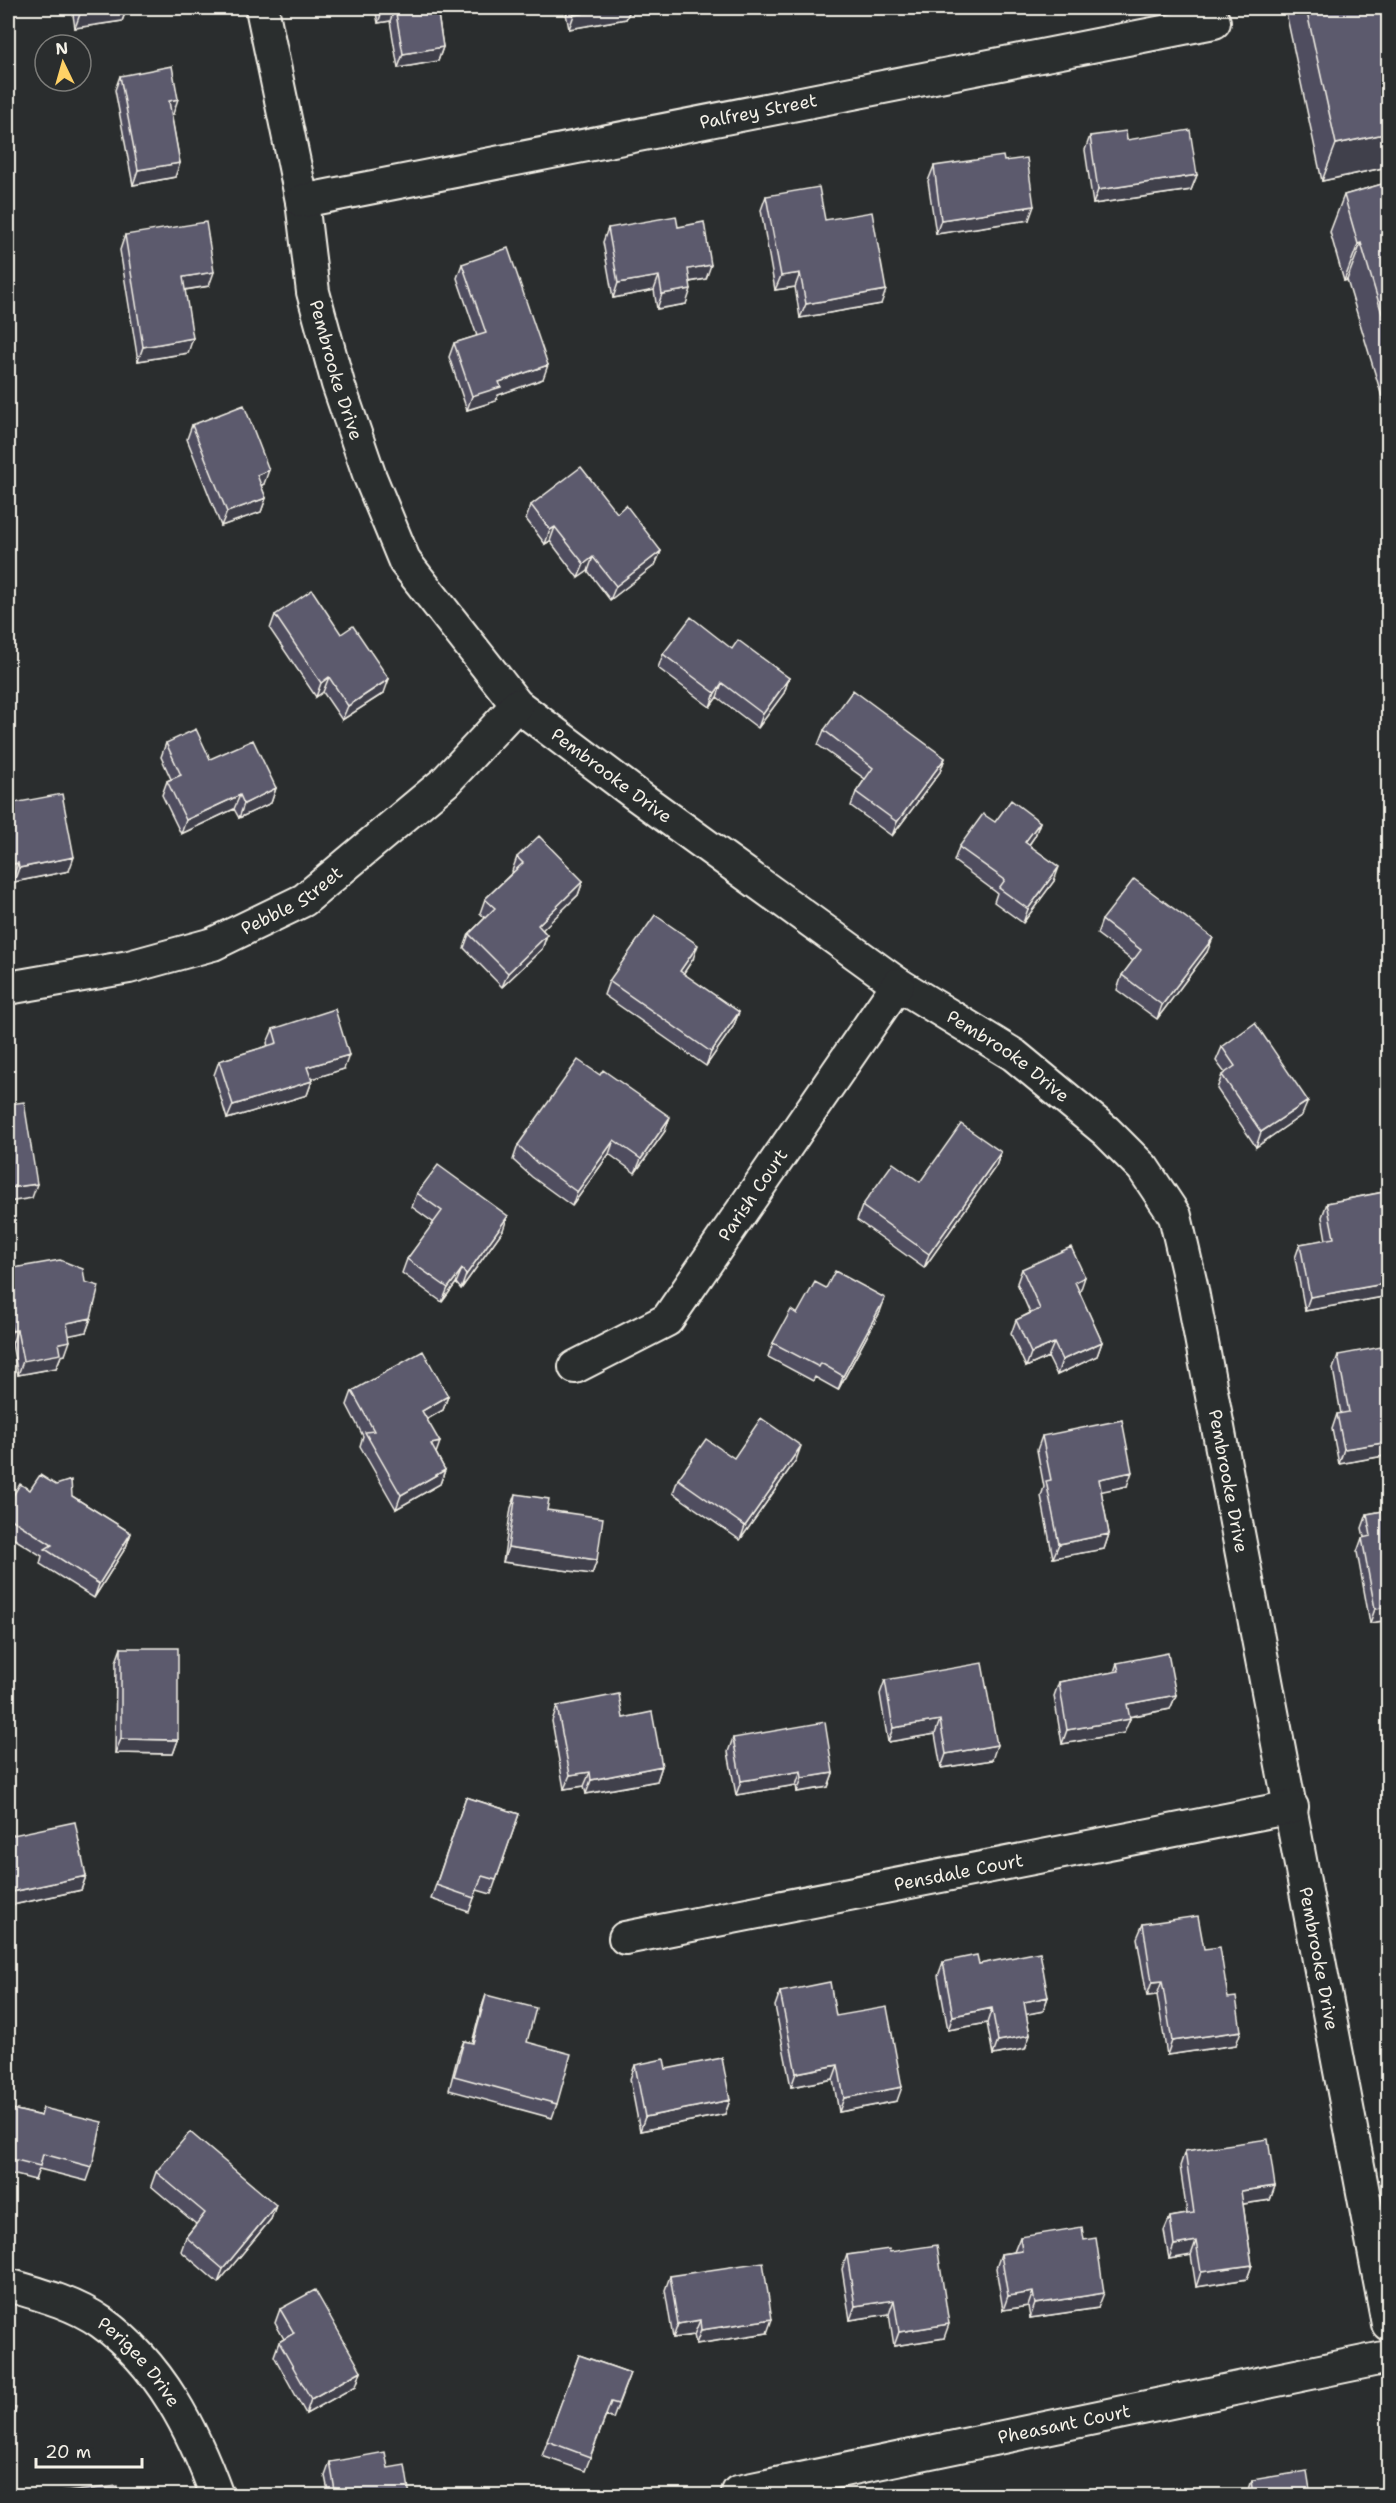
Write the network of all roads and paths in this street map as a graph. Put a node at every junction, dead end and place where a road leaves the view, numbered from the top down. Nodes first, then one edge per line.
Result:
1 (262, 8) edge
2 (1215, 22) dead end
3 (302, 201) junction
4 (517, 705) junction
5 (898, 984) junction
6 (8, 988) edge
7 (575, 1366) dead end
8 (1292, 1807) junction
9 (625, 1938) dead end
10 (8, 2285) edge
11 (1389, 2324) edge
12 (1389, 2357) edge
13 (738, 2492) dead end
14 (217, 2496) edge

1 - 3 street, Pembrooke Drive
2 - 3 street, Palfrey Street
3 - 4 street, Pembrooke Drive
4 - 5 street, Pembrooke Drive
4 - 6 street, Pebble Street
5 - 7 street, Parish Court
5 - 8 street, Pembrooke Drive
8 - 9 street, Pensdale Court
8 - 11 street, Pembrooke Drive
10 - 14 street, Perigee Drive
12 - 13 street, Pheasant Court

